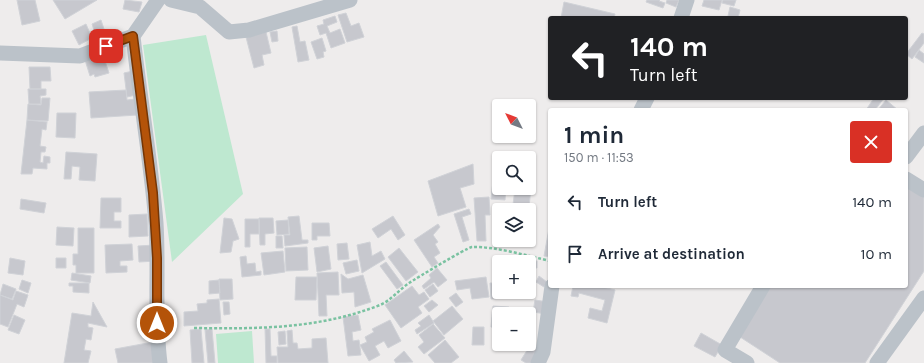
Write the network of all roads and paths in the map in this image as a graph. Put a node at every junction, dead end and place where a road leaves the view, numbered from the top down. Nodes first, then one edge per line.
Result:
1 (158, 0) edge
2 (171, 0) edge
3 (350, 0) edge
4 (687, 0) edge
5 (682, 16) edge
6 (133, 36) junction
7 (0, 53) edge
8 (924, 133) edge
9 (908, 154) edge
10 (908, 180) edge
11 (924, 190) edge
12 (548, 261) edge
13 (552, 288) edge
14 (762, 288) edge
15 (924, 298) edge
16 (194, 328) dead end
17 (160, 363) edge
18 (538, 363) edge
19 (747, 363) edge
20 (877, 363) edge

1 - 6 street
2 - 3 street
4 - 5 street
6 - 7 street
6 - 17 street
8 - 9 street
10 - 11 street
12 - 16 path
13 - 18 street
14 - 19 street
15 - 20 street

